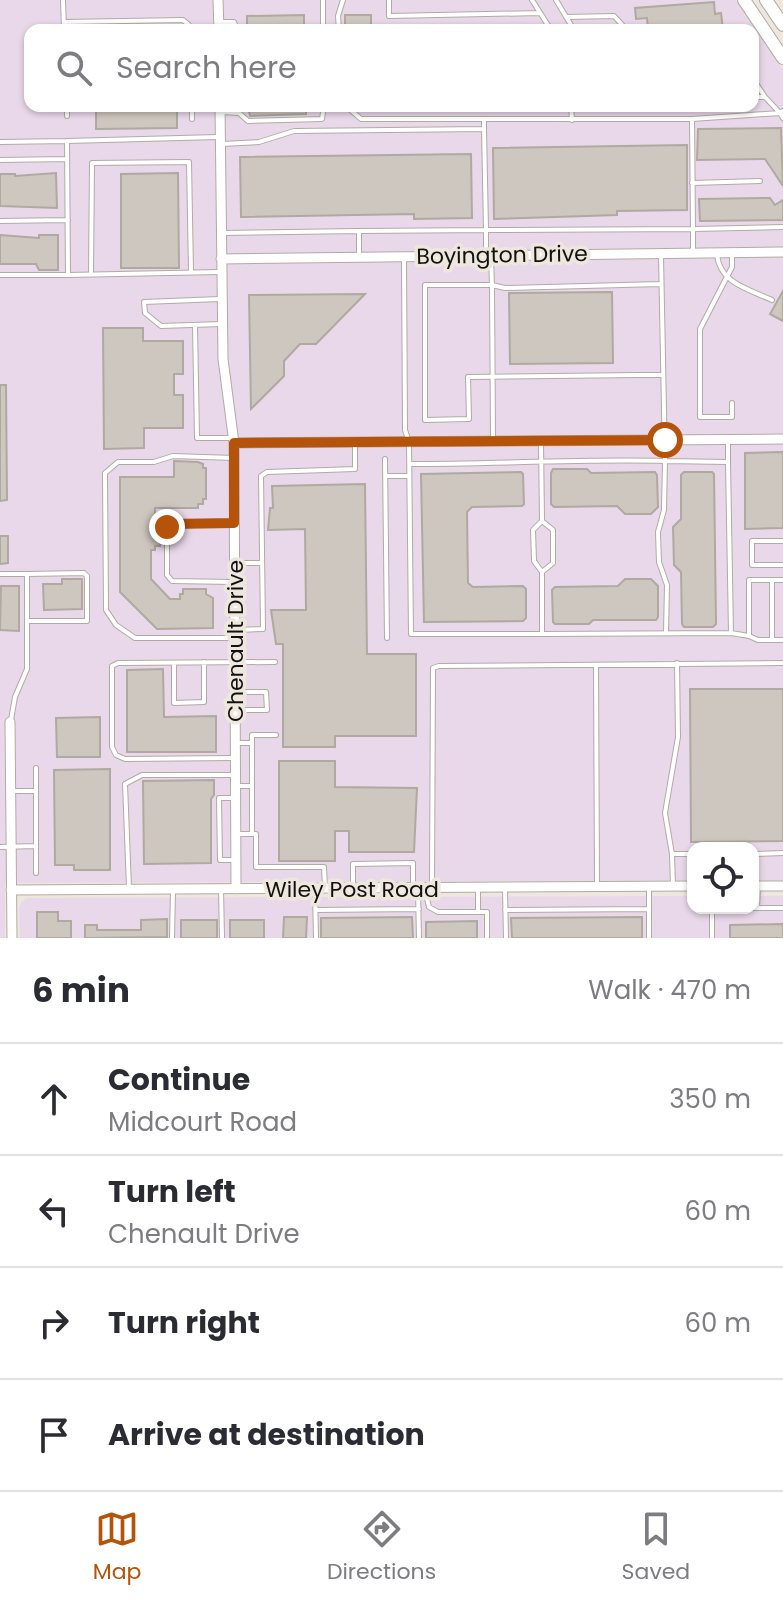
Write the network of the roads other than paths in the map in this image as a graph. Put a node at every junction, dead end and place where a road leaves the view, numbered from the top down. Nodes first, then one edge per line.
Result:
1 (63, 0) edge
2 (218, 0) edge
3 (323, 0) edge
4 (343, 0) edge
5 (389, 0) edge
6 (532, 0) edge
7 (556, 0) edge
8 (744, 0) edge
9 (766, 0) edge
10 (540, 13) junction
11 (566, 17) junction
12 (64, 22) joint
13 (188, 24) edge
14 (218, 24) edge
15 (323, 24) edge
16 (339, 24) edge
17 (547, 24) edge
18 (570, 24) edge
19 (621, 24) edge
20 (783, 25) edge
21 (783, 58) edge
22 (759, 88) edge
23 (759, 97) edge
24 (765, 97) junction
25 (67, 112) edge
26 (192, 112) edge
27 (220, 112) edge
28 (234, 112) edge
29 (323, 112) edge
30 (353, 112) edge
31 (571, 112) edge
32 (239, 113) joint
33 (782, 114) edge
34 (67, 116) dead end
35 (192, 119) dead end
36 (484, 119) junction
37 (692, 119) junction
38 (572, 120) junction
39 (484, 129) junction
40 (220, 140) junction
41 (67, 141) junction
42 (0, 142) edge
43 (67, 159) junction
44 (0, 160) edge
45 (760, 181) dead end
46 (692, 183) junction
47 (68, 220) junction
48 (0, 221) edge
49 (783, 227) edge
50 (693, 229) junction
51 (486, 230) junction
52 (359, 231) junction
53 (221, 233) junction
54 (693, 252) junction
55 (716, 252) junction
56 (732, 252) junction
57 (783, 252) edge
58 (661, 253) junction
59 (489, 256) junction
60 (359, 257) junction
61 (404, 257) junction
62 (221, 259) junction
63 (191, 272) junction
64 (221, 272) junction
65 (91, 274) junction
66 (0, 275) edge
67 (68, 275) junction
68 (725, 277) junction
69 (661, 284) junction
70 (492, 285) junction
71 (222, 299) junction
72 (772, 300) dead end
73 (222, 324) junction
74 (195, 325) junction
75 (662, 375) junction
76 (493, 377) junction
77 (732, 403) dead end
78 (783, 439) edge
79 (665, 440) junction
80 (728, 440) junction
81 (234, 441) junction
82 (493, 441) junction
83 (541, 441) junction
84 (355, 442) junction
85 (409, 442) junction
86 (234, 458) junction
87 (385, 459) dead end
88 (665, 461) junction
89 (728, 462) junction
90 (541, 463) junction
91 (410, 464) junction
92 (385, 476) junction
93 (409, 476) junction
94 (542, 521) junction
95 (234, 523) junction
96 (783, 541) edge
97 (234, 563) junction
98 (262, 563) junction
99 (783, 565) edge
100 (542, 572) junction
101 (0, 574) edge
102 (27, 574) junction
103 (772, 580) junction
104 (783, 580) edge
105 (234, 582) junction
106 (28, 621) junction
107 (666, 633) junction
108 (731, 633) junction
109 (235, 634) junction
110 (542, 634) junction
111 (749, 636) junction
112 (387, 638) dead end
113 (772, 640) junction
114 (783, 640) edge
115 (174, 662) junction
116 (204, 662) junction
117 (235, 662) junction
118 (275, 662) dead end
119 (677, 663) junction
120 (783, 663) edge
121 (596, 665) junction
122 (236, 692) junction
123 (236, 710) junction
124 (10, 722) joint
125 (276, 735) dead end
126 (236, 743) junction
127 (252, 743) junction
128 (5, 753) edge
129 (235, 758) junction
130 (36, 768) dead end
131 (235, 775) junction
132 (235, 786) junction
133 (252, 786) junction
134 (36, 791) junction
135 (7, 797) edge
136 (236, 798) junction
137 (236, 834) junction
138 (252, 834) junction
139 (36, 846) junction
140 (6, 847) edge
141 (783, 853) edge
142 (672, 854) junction
143 (687, 854) edge
144 (759, 854) edge
145 (236, 860) junction
146 (36, 873) dead end
147 (673, 886) junction
148 (687, 886) edge
149 (759, 886) edge
150 (783, 886) edge
151 (649, 887) junction
152 (597, 888) junction
153 (221, 889) junction
154 (236, 889) junction
155 (478, 889) junction
156 (505, 889) junction
157 (129, 890) junction
158 (173, 890) junction
159 (320, 890) junction
160 (353, 890) junction
161 (422, 890) junction
162 (12, 893) junction
163 (0, 896) edge
164 (759, 908) edge
165 (783, 908) edge
166 (419, 909) junction
167 (649, 909) junction
168 (316, 910) junction
169 (505, 910) junction
170 (478, 912) junction
171 (714, 914) edge
172 (12, 938) edge
173 (172, 938) edge
174 (222, 938) edge
175 (316, 938) edge
176 (419, 938) edge
177 (487, 938) edge
178 (506, 938) edge
179 (649, 938) edge
180 (712, 938) edge

1 - 12 lane
2 - 14 street
3 - 15 lane
4 - 16 lane
5 - 10 lane
6 - 10 lane
7 - 11 lane
8 - 21 main road
9 - 20 main road
10 - 17 lane
11 - 18 lane
11 - 19 lane
12 - 13 lane
22 - 24 lane
23 - 24 lane
24 - 33 lane
25 - 34 lane
26 - 35 lane
27 - 40 street, Chenault Drive
28 - 32 lane
29 - 32 lane
30 - 36 lane
31 - 38 lane
33 - 37 lane
36 - 38 lane
36 - 39 lane
37 - 38 lane
37 - 46 lane
39 - 40 lane
39 - 51 lane
40 - 41 lane
40 - 53 street, Chenault Drive
41 - 42 lane
41 - 43 lane
43 - 44 lane
43 - 47 lane
45 - 46 lane
46 - 50 lane
47 - 48 lane
47 - 67 lane
49 - 50 lane
50 - 51 lane
50 - 54 lane
51 - 52 lane
51 - 59 lane
52 - 53 lane
52 - 60 lane
53 - 62 street, Chenault Drive
54 - 55 street, Boyington Drive
54 - 58 street, Boyington Drive
55 - 56 street, Boyington Drive
55 - 68 lane
56 - 57 street, Boyington Drive
56 - 68 lane
58 - 59 street, Boyington Drive
58 - 69 lane
59 - 61 street, Boyington Drive
59 - 70 lane
60 - 61 street, Boyington Drive
60 - 62 street, Boyington Drive
61 - 85 lane
62 - 64 street, Chenault Drive
63 - 64 lane
63 - 65 lane
63 - 65 lane
64 - 71 street, Chenault Drive
65 - 67 lane
66 - 67 lane
68 - 72 lane
68 - 77 lane
69 - 70 lane
69 - 75 lane
70 - 76 lane
70 - 76 lane
71 - 73 street, Chenault Drive
71 - 74 lane
73 - 74 lane
73 - 81 street, Chenault Drive
74 - 81 lane
75 - 76 lane
75 - 79 lane
76 - 82 lane
78 - 80 street
79 - 80 street
79 - 83 street
79 - 88 lane
80 - 89 lane
81 - 84 street
81 - 86 street, Chenault Drive
82 - 83 street
82 - 85 street
83 - 90 lane
84 - 85 street
84 - 98 lane
85 - 91 lane
86 - 95 street, Chenault Drive
86 - 109 lane
87 - 92 lane
88 - 89 lane
88 - 90 lane
88 - 107 lane
89 - 108 lane
90 - 91 lane
90 - 94 lane
91 - 93 lane
92 - 93 lane
92 - 112 lane
93 - 110 lane
94 - 100 lane
94 - 100 lane
95 - 97 street, Chenault Drive
95 - 105 lane
96 - 99 lane
97 - 98 lane
97 - 105 street, Chenault Drive
98 - 109 lane
100 - 110 lane
101 - 102 lane
102 - 106 lane
102 - 106 lane
103 - 104 lane
103 - 111 lane
103 - 113 lane
105 - 109 street, Chenault Drive
106 - 124 lane
107 - 108 lane
107 - 110 lane
108 - 111 lane
109 - 117 street, Chenault Drive
111 - 113 lane
113 - 114 lane
115 - 116 lane
115 - 116 lane
115 - 129 lane
116 - 117 lane
117 - 118 lane
117 - 122 street, Chenault Drive
119 - 120 lane
119 - 121 lane
119 - 142 lane
121 - 152 lane
121 - 161 lane
122 - 123 street, Chenault Drive
122 - 123 lane
123 - 126 street, Chenault Drive
124 - 128 street
125 - 127 lane
126 - 127 lane
126 - 129 street, Chenault Drive
127 - 133 lane
128 - 135 street
129 - 131 street, Chenault Drive
130 - 134 lane
131 - 132 street, Chenault Drive
131 - 157 lane
132 - 133 lane
132 - 136 street, Chenault Drive
133 - 138 lane
134 - 135 lane
134 - 139 lane
135 - 140 street
136 - 137 street, Chenault Drive
136 - 145 lane
137 - 138 lane
137 - 145 street, Chenault Drive
138 - 159 lane
139 - 140 lane
139 - 146 lane
140 - 162 street
141 - 144 lane
142 - 143 lane
142 - 147 lane
145 - 154 street, Chenault Drive
147 - 148 street, Wiley Post Road
147 - 151 street, Wiley Post Road
149 - 150 street
151 - 152 street, Wiley Post Road
151 - 167 lane
152 - 156 street, Wiley Post Road
153 - 154 street, Wiley Post Road
153 - 158 street, Wiley Post Road
153 - 174 lane
154 - 159 street, Wiley Post Road
155 - 156 street, Wiley Post Road
155 - 161 street, Wiley Post Road
155 - 170 lane
156 - 169 lane
157 - 158 street, Wiley Post Road
157 - 162 street, Wiley Post Road
158 - 173 lane
159 - 160 street, Wiley Post Road
159 - 168 lane
160 - 161 street, Wiley Post Road
160 - 161 lane
161 - 166 lane
161 - 170 lane
162 - 163 lane
162 - 172 street
164 - 165 lane
166 - 168 lane
166 - 176 lane
167 - 169 lane
167 - 179 lane
168 - 175 lane
169 - 178 lane
170 - 177 lane
171 - 180 lane

